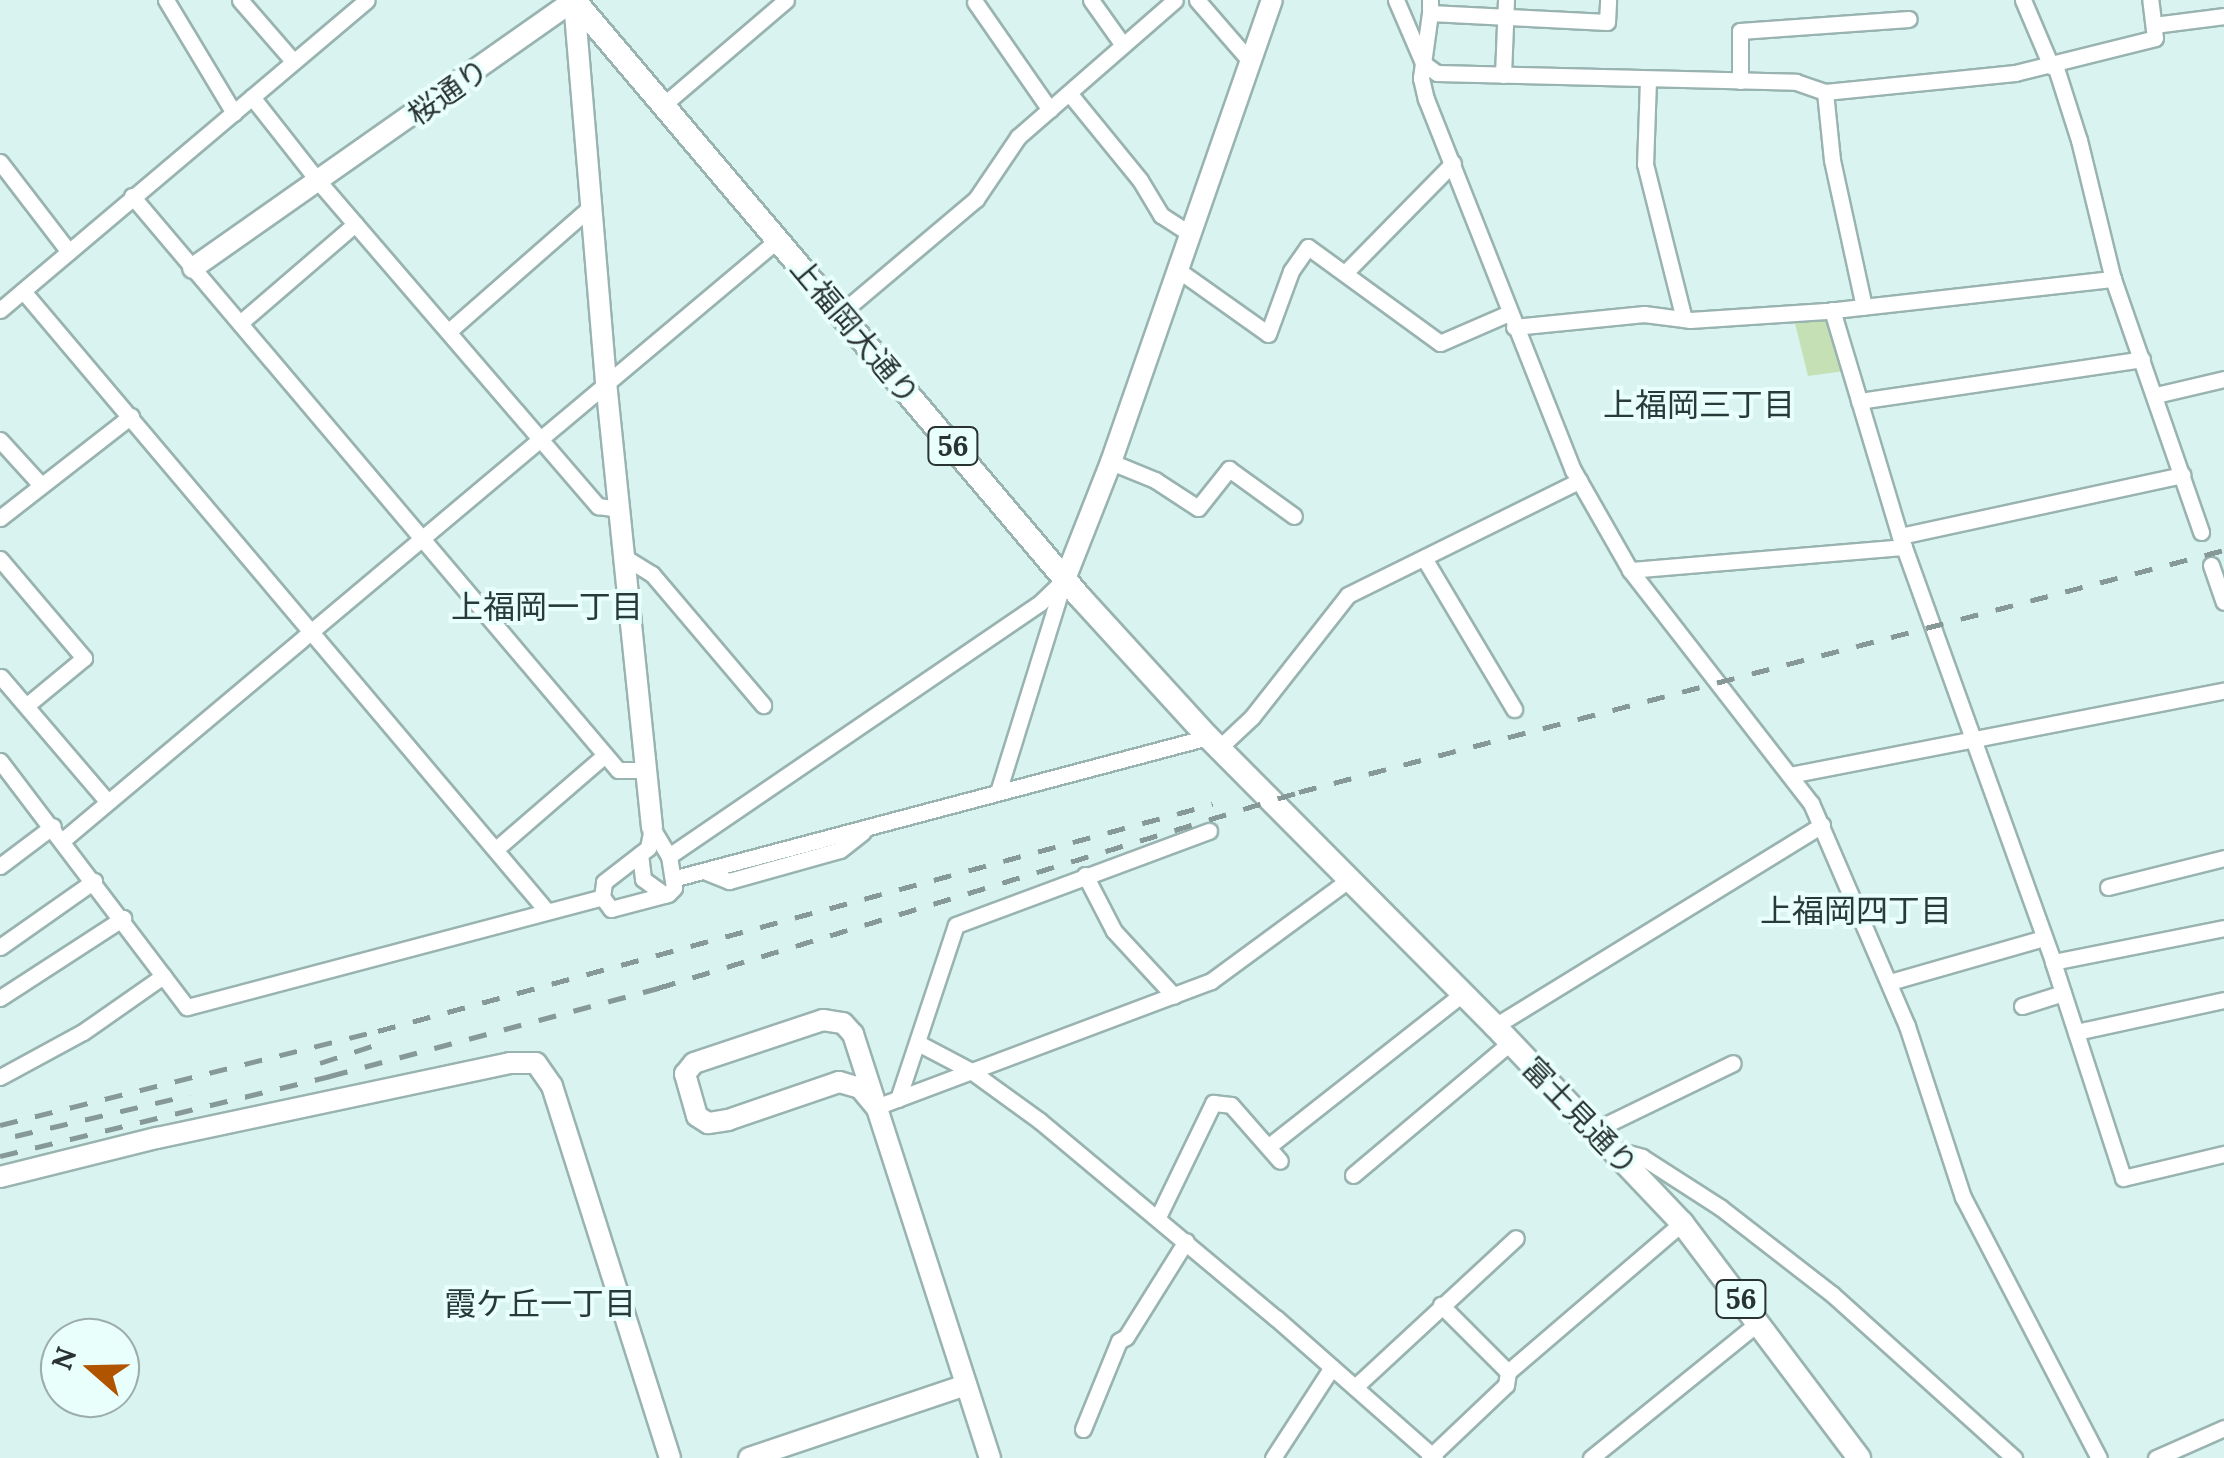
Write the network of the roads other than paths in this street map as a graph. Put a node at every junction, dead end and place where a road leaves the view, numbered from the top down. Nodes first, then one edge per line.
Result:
1 (166, 0) edge
2 (240, 0) edge
3 (367, 0) edge
4 (574, 0) edge
5 (786, 0) edge
6 (1092, 0) edge
7 (1175, 0) edge
8 (1197, 0) edge
9 (1272, 0) edge
10 (1396, 0) edge
11 (1608, 0) edge
12 (2023, 0) edge
13 (2150, 0) edge
14 (975, 2) edge
15 (1430, 6) edge
16 (1505, 8) edge
17 (2224, 16) edge
18 (1909, 18) dead end
19 (2154, 25) junction
20 (1123, 46) junction
21 (1249, 60) junction
22 (293, 62) junction
23 (1424, 63) junction
24 (2053, 66) junction
25 (1502, 76) junction
26 (1648, 80) junction
27 (1740, 81) junction
28 (1825, 92) junction
29 (1069, 93) junction
30 (252, 97) junction
31 (662, 106) junction
32 (1050, 110) junction
33 (234, 113) junction
34 (0, 162) edge
35 (1454, 162) junction
36 (319, 182) junction
37 (132, 196) junction
38 (593, 205) junction
39 (355, 224) junction
40 (1190, 234) junction
41 (776, 241) junction
42 (69, 252) junction
43 (193, 268) junction
44 (1178, 270) junction
45 (1345, 273) junction
46 (2113, 279) junction
47 (23, 292) junction
48 (1864, 306) junction
49 (0, 310) edge
50 (1832, 310) junction
51 (841, 314) junction
52 (1684, 319) junction
53 (1511, 320) junction
54 (240, 323) junction
55 (449, 331) junction
56 (2142, 359) junction
57 (2224, 379) edge
58 (606, 382) junction
59 (2156, 395) junction
60 (1860, 402) junction
61 (131, 416) junction
62 (543, 437) junction
63 (0, 440) edge
64 (1111, 462) junction
65 (2182, 475) junction
66 (1579, 481) junction
67 (40, 484) junction
68 (620, 509) junction
69 (1294, 516) dead end
70 (0, 518) edge
71 (2201, 532) dead end
72 (420, 538) junction
73 (1902, 541) junction
74 (626, 558) junction
75 (1424, 558) junction
76 (0, 560) edge
77 (2210, 566) dead end
78 (1630, 570) junction
79 (1066, 579) junction
80 (2224, 602) edge
81 (311, 632) junction
82 (1, 677) edge
83 (2224, 691) edge
84 (763, 704) dead end
85 (26, 706) junction
86 (1514, 710) dead end
87 (1973, 738) junction
88 (1214, 743) junction
89 (605, 755) junction
90 (3, 770) edge
91 (646, 770) junction
92 (1790, 774) junction
93 (998, 792) junction
94 (1266, 796) joint
95 (107, 802) junction
96 (1822, 825) junction
97 (1209, 831) dead end
98 (58, 833) junction
99 (647, 844) junction
100 (496, 849) junction
101 (668, 854) junction
102 (2224, 858) edge
103 (0, 866) edge
104 (1085, 875) junction
105 (676, 878) junction
106 (1350, 880) junction
107 (94, 881) junction
108 (2108, 887) dead end
109 (665, 895) junction
110 (602, 897) junction
111 (546, 910) junction
112 (123, 918) junction
113 (2224, 928) edge
114 (2043, 938) junction
115 (0, 947) edge
116 (2052, 962) junction
117 (163, 976) junction
118 (1890, 982) junction
119 (2063, 993) junction
120 (1460, 995) junction
121 (1174, 996) junction
122 (0, 998) edge
123 (2224, 1000) edge
124 (2022, 1006) dead end
125 (2076, 1032) junction
126 (1503, 1035) junction
127 (918, 1043) junction
128 (858, 1049) junction
129 (1733, 1063) dead end
130 (971, 1071) junction
131 (0, 1077) edge
132 (839, 1082) junction
133 (898, 1099) junction
134 (876, 1107) junction
135 (1595, 1130) junction
136 (1268, 1146) junction
137 (1613, 1148) junction
138 (2224, 1154) edge
139 (1280, 1160) dead end
140 (1352, 1174) dead end
141 (0, 1177) edge
142 (1158, 1218) junction
143 (1682, 1224) junction
144 (1516, 1238) dead end
145 (1186, 1242) junction
146 (1441, 1305) junction
147 (1759, 1322) junction
148 (1332, 1366) junction
149 (1508, 1372) junction
150 (966, 1385) junction
151 (1355, 1387) junction
152 (2224, 1428) edge
153 (1083, 1430) dead end
154 (761, 1456) edge
155 (1432, 1457) edge
156 (670, 1458) edge
157 (990, 1458) edge
158 (1273, 1458) edge
159 (1591, 1458) edge
160 (1859, 1458) edge
161 (2014, 1458) edge
162 (2099, 1458) edge
163 (2156, 1458) edge

1 - 33 street
2 - 22 street
3 - 22 street
4 - 31 main road, 上福岡大通り / 56
4 - 36 street, 桜通り
4 - 38 street
5 - 31 street
6 - 20 street
7 - 20 street
8 - 21 street
9 - 21 street
10 - 23 street
11 - 16 street
12 - 24 street
13 - 19 street
14 - 32 street
15 - 16 street
15 - 23 street
16 - 25 street
17 - 19 street
18 - 27 street
19 - 24 street
20 - 29 street
21 - 40 street
22 - 30 street
23 - 25 street
23 - 35 street
24 - 28 street
24 - 46 street
25 - 26 street
26 - 27 street
26 - 52 street
27 - 28 street
28 - 48 street
29 - 32 street
29 - 40 street
30 - 33 street
30 - 36 street
31 - 41 main road, 上福岡大通り / 56
32 - 51 street
33 - 37 street
34 - 42 street
35 - 45 street
35 - 53 street
36 - 39 street
36 - 43 street, 桜通り
37 - 42 street
37 - 43 street
38 - 55 street
38 - 58 street
39 - 54 street
39 - 55 street
40 - 44 street
41 - 51 main road, 上福岡大通り / 56
41 - 58 street
42 - 47 street
43 - 54 street
44 - 45 street
44 - 64 street
45 - 53 street
46 - 48 street
46 - 56 street
47 - 49 street
47 - 61 street
48 - 50 street
50 - 52 street
50 - 60 street
51 - 79 main road, 上福岡大通り / 56
52 - 53 street
53 - 66 street
54 - 72 street
55 - 62 street
56 - 59 street
56 - 60 street
57 - 59 street
58 - 62 street
58 - 68 street
59 - 65 street
60 - 73 street
61 - 67 street
61 - 81 street
62 - 68 street
62 - 72 street
63 - 67 street
64 - 69 street
64 - 79 street
65 - 71 street
65 - 73 street
66 - 75 street
66 - 78 street
67 - 70 street
68 - 74 street
72 - 81 street
72 - 89 street
73 - 78 street
73 - 87 street
74 - 84 street
74 - 91 street
75 - 86 street
75 - 88 street
76 - 85 street
77 - 80 street
78 - 92 street
79 - 88 main road, 上福岡大通り / 56
79 - 93 street
79 - 101 street
81 - 95 street
81 - 100 street
82 - 85 street
83 - 87 street
85 - 95 street
87 - 92 street
87 - 114 street
88 - 93 street
88 - 94 main road, 上福岡大通り / 56
89 - 91 street
89 - 100 street
90 - 98 street
91 - 99 street
92 - 96 street
93 - 105 street
94 - 106 main road, 富士見通り / 56
95 - 98 street
96 - 118 street
96 - 126 street
97 - 104 street
98 - 103 street
98 - 107 street
99 - 101 street
99 - 109 street
99 - 110 street
100 - 111 street
101 - 105 street
102 - 108 street
104 - 121 street
104 - 127 street
105 - 109 street
106 - 120 main road, 富士見通り / 56
106 - 121 street
107 - 112 street
107 - 115 street
109 - 110 street
110 - 111 street
111 - 117 street
112 - 117 street
112 - 122 street
113 - 116 street
114 - 116 street
114 - 118 street
116 - 119 street
117 - 131 street
118 - 162 street
119 - 124 street
119 - 125 street
120 - 126 main road, 富士見通り / 56
120 - 136 street
121 - 130 street
123 - 125 street
125 - 138 street
126 - 135 main road, 富士見通り / 56
126 - 140 street
127 - 130 street
127 - 133 street
128 - 132 street
128 - 132 street
128 - 134 street
129 - 135 street
130 - 133 street
130 - 142 street
132 - 134 street
133 - 134 street
134 - 150 street
135 - 137 main road, 富士見通り / 56
136 - 139 street
136 - 142 street
137 - 143 main road, 富士見通り / 56
137 - 161 street
141 - 156 street
142 - 145 street
143 - 147 main road, 富士見通り / 56
143 - 149 street
144 - 146 street
145 - 148 street
145 - 153 street
146 - 149 street
146 - 151 street
147 - 159 street
147 - 160 main road, 富士見通り / 56
148 - 151 street
148 - 158 street
149 - 155 street
150 - 154 street
150 - 157 street
151 - 155 street
152 - 163 street

